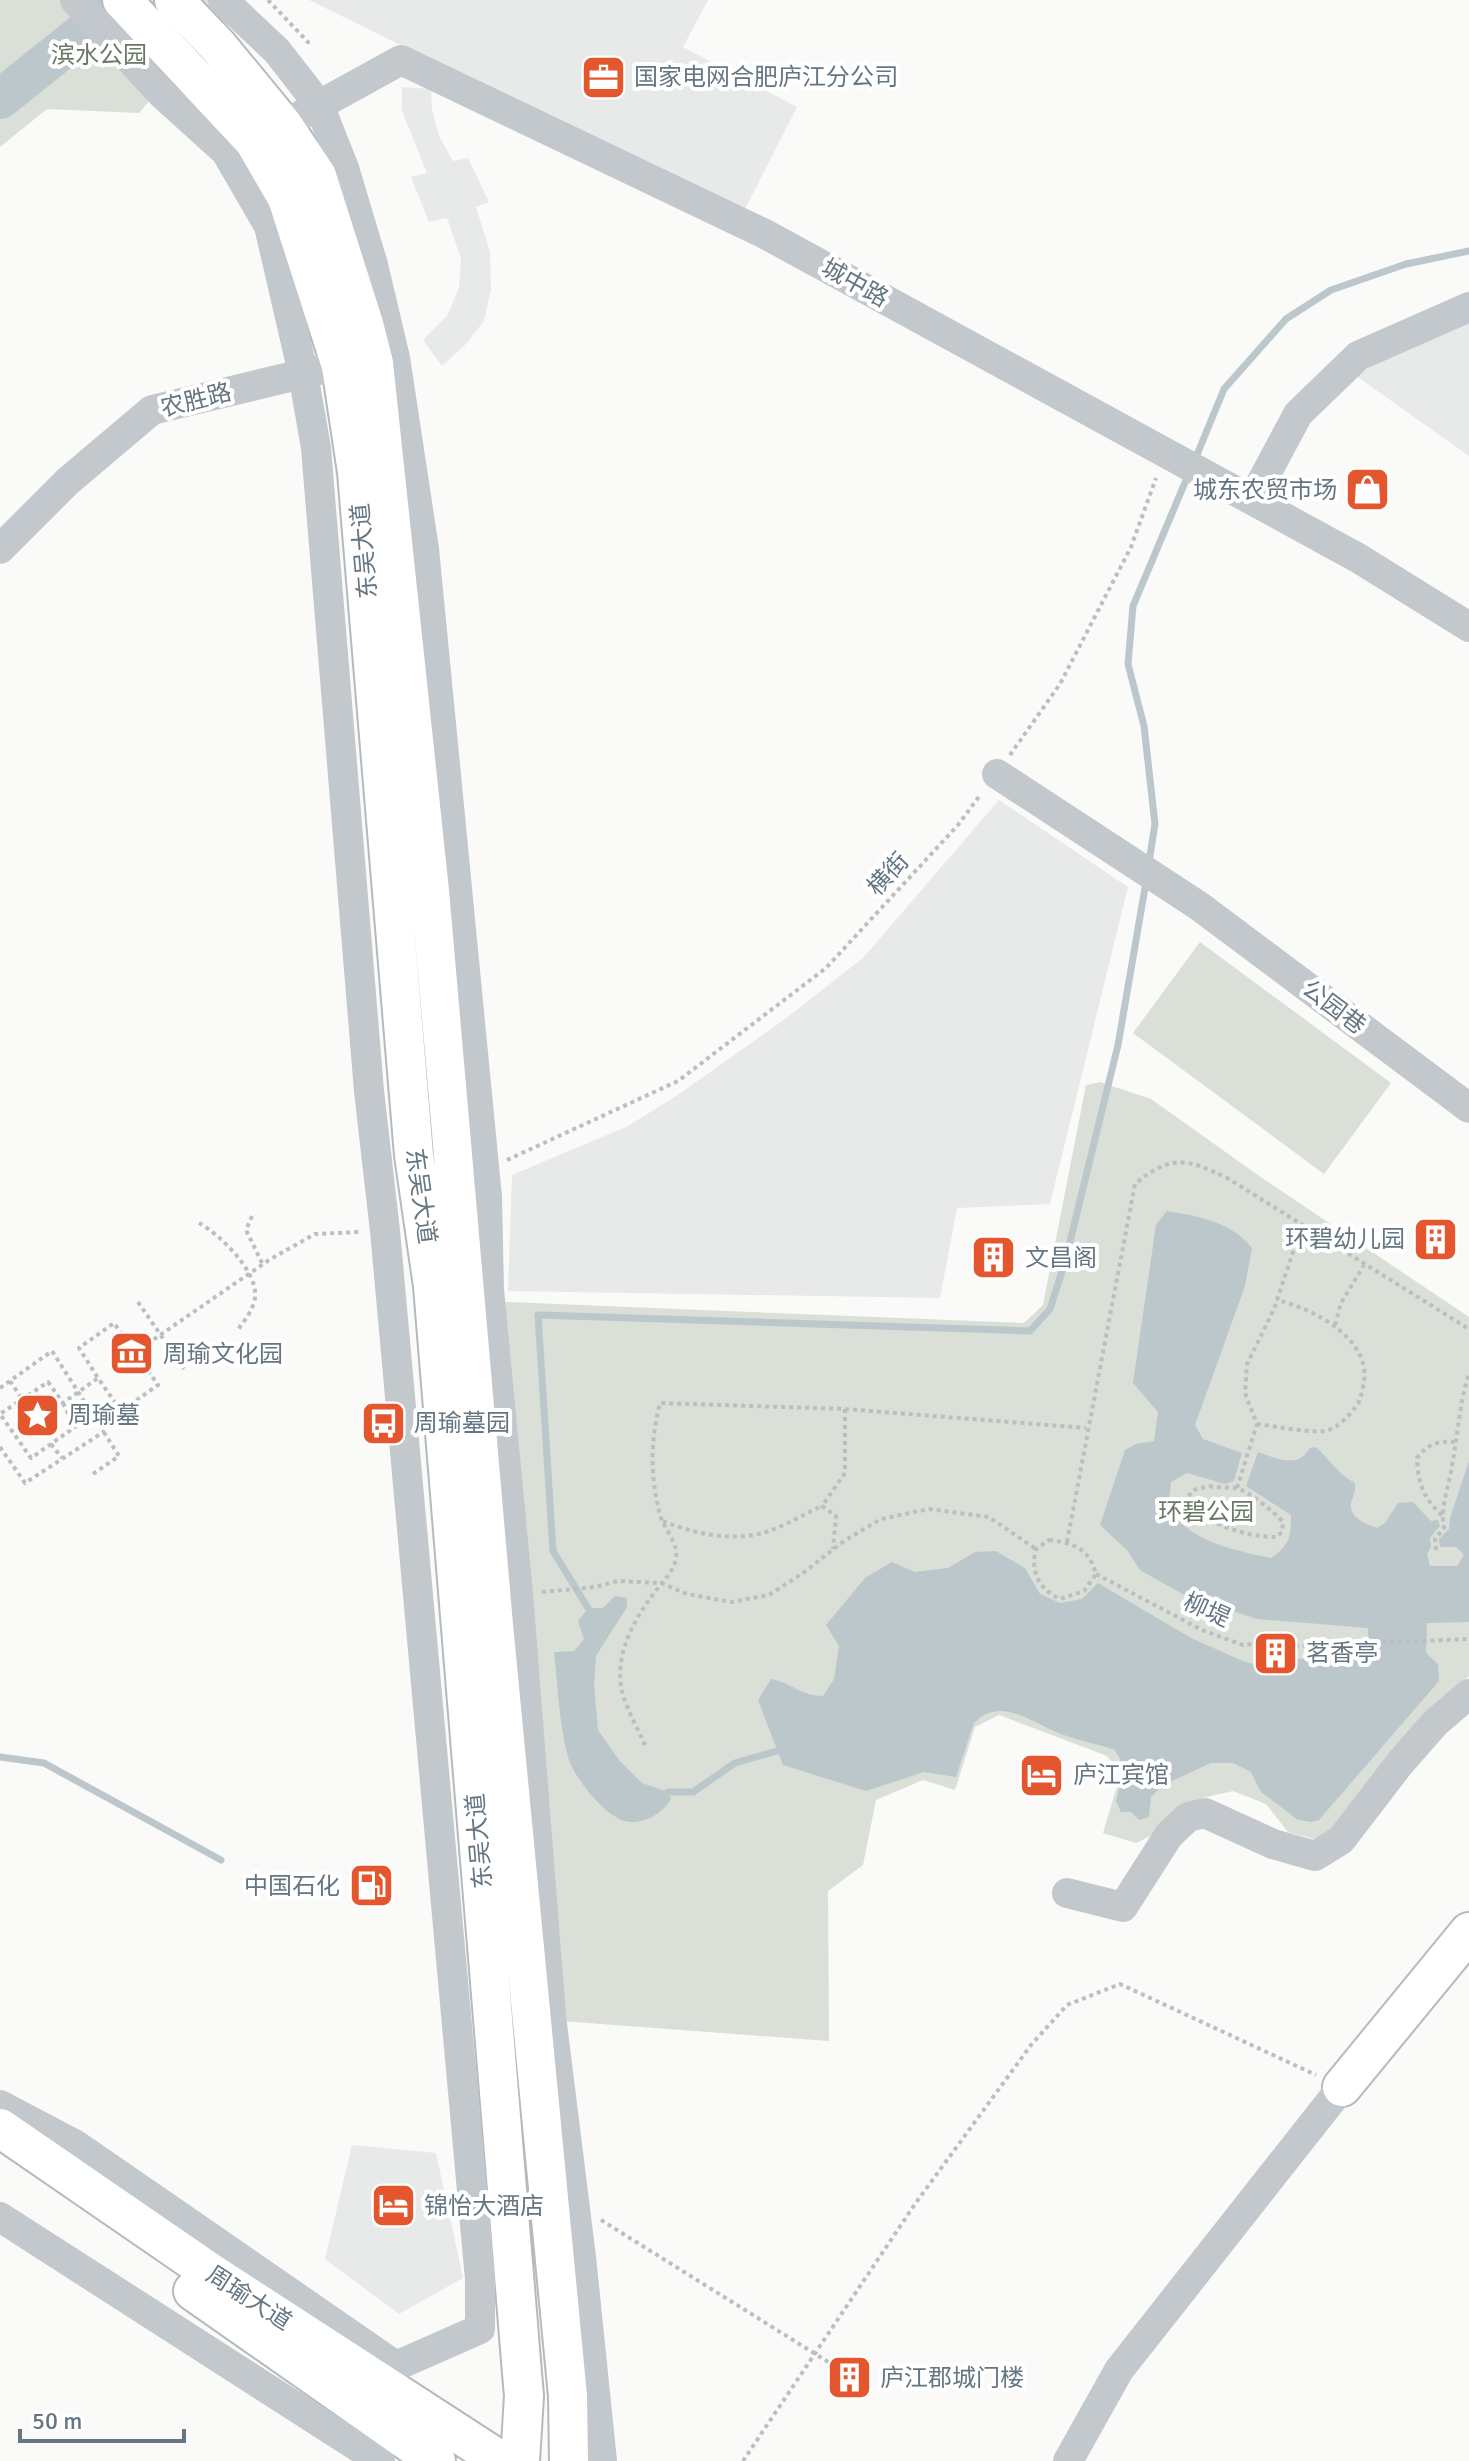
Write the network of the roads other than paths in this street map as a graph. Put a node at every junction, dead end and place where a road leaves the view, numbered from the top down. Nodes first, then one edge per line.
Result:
1 (75, 0) edge
2 (122, 0) edge
3 (174, 0) edge
4 (223, 0) edge
5 (232, 34) junction
6 (177, 83) junction
7 (319, 105) junction
8 (254, 139) junction
9 (1469, 307) edge
10 (370, 362) junction
11 (303, 373) junction
12 (1252, 500) junction
13 (0, 549) edge
14 (1469, 627) edge
15 (997, 774) road end
16 (1469, 1108) edge
17 (1469, 1694) edge
18 (1067, 1893) dead end
19 (1469, 1932) edge
20 (1342, 2087) joint
21 (0, 2105) edge
22 (0, 2128) edge
23 (0, 2157) edge
24 (0, 2217) edge
25 (380, 2461) edge
26 (436, 2461) edge
27 (501, 2461) edge
28 (520, 2461) edge
29 (569, 2461) edge
30 (602, 2461) edge
31 (1068, 2461) edge

1 - 6 street
2 - 6 main road, 东吴大道
3 - 5 main road, 东吴大道
4 - 5 street
5 - 7 street
5 - 8 main road, 东吴大道
6 - 8 main road, 东吴大道
7 - 8 street, 城中路
7 - 10 street
7 - 12 street, 城中路
8 - 10 main road, 东吴大道
8 - 11 street
9 - 12 street
10 - 11 street, 农胜路
10 - 28 main road, 东吴大道
10 - 29 main road, 东吴大道
10 - 30 street
11 - 13 street, 农胜路
11 - 21 street
12 - 14 street, 城中路
15 - 16 street, 公园巷
17 - 18 street
19 - 20 main road
20 - 31 street
22 - 27 main road, 周瑜大道
23 - 26 main road, 周瑜大道
24 - 25 street

